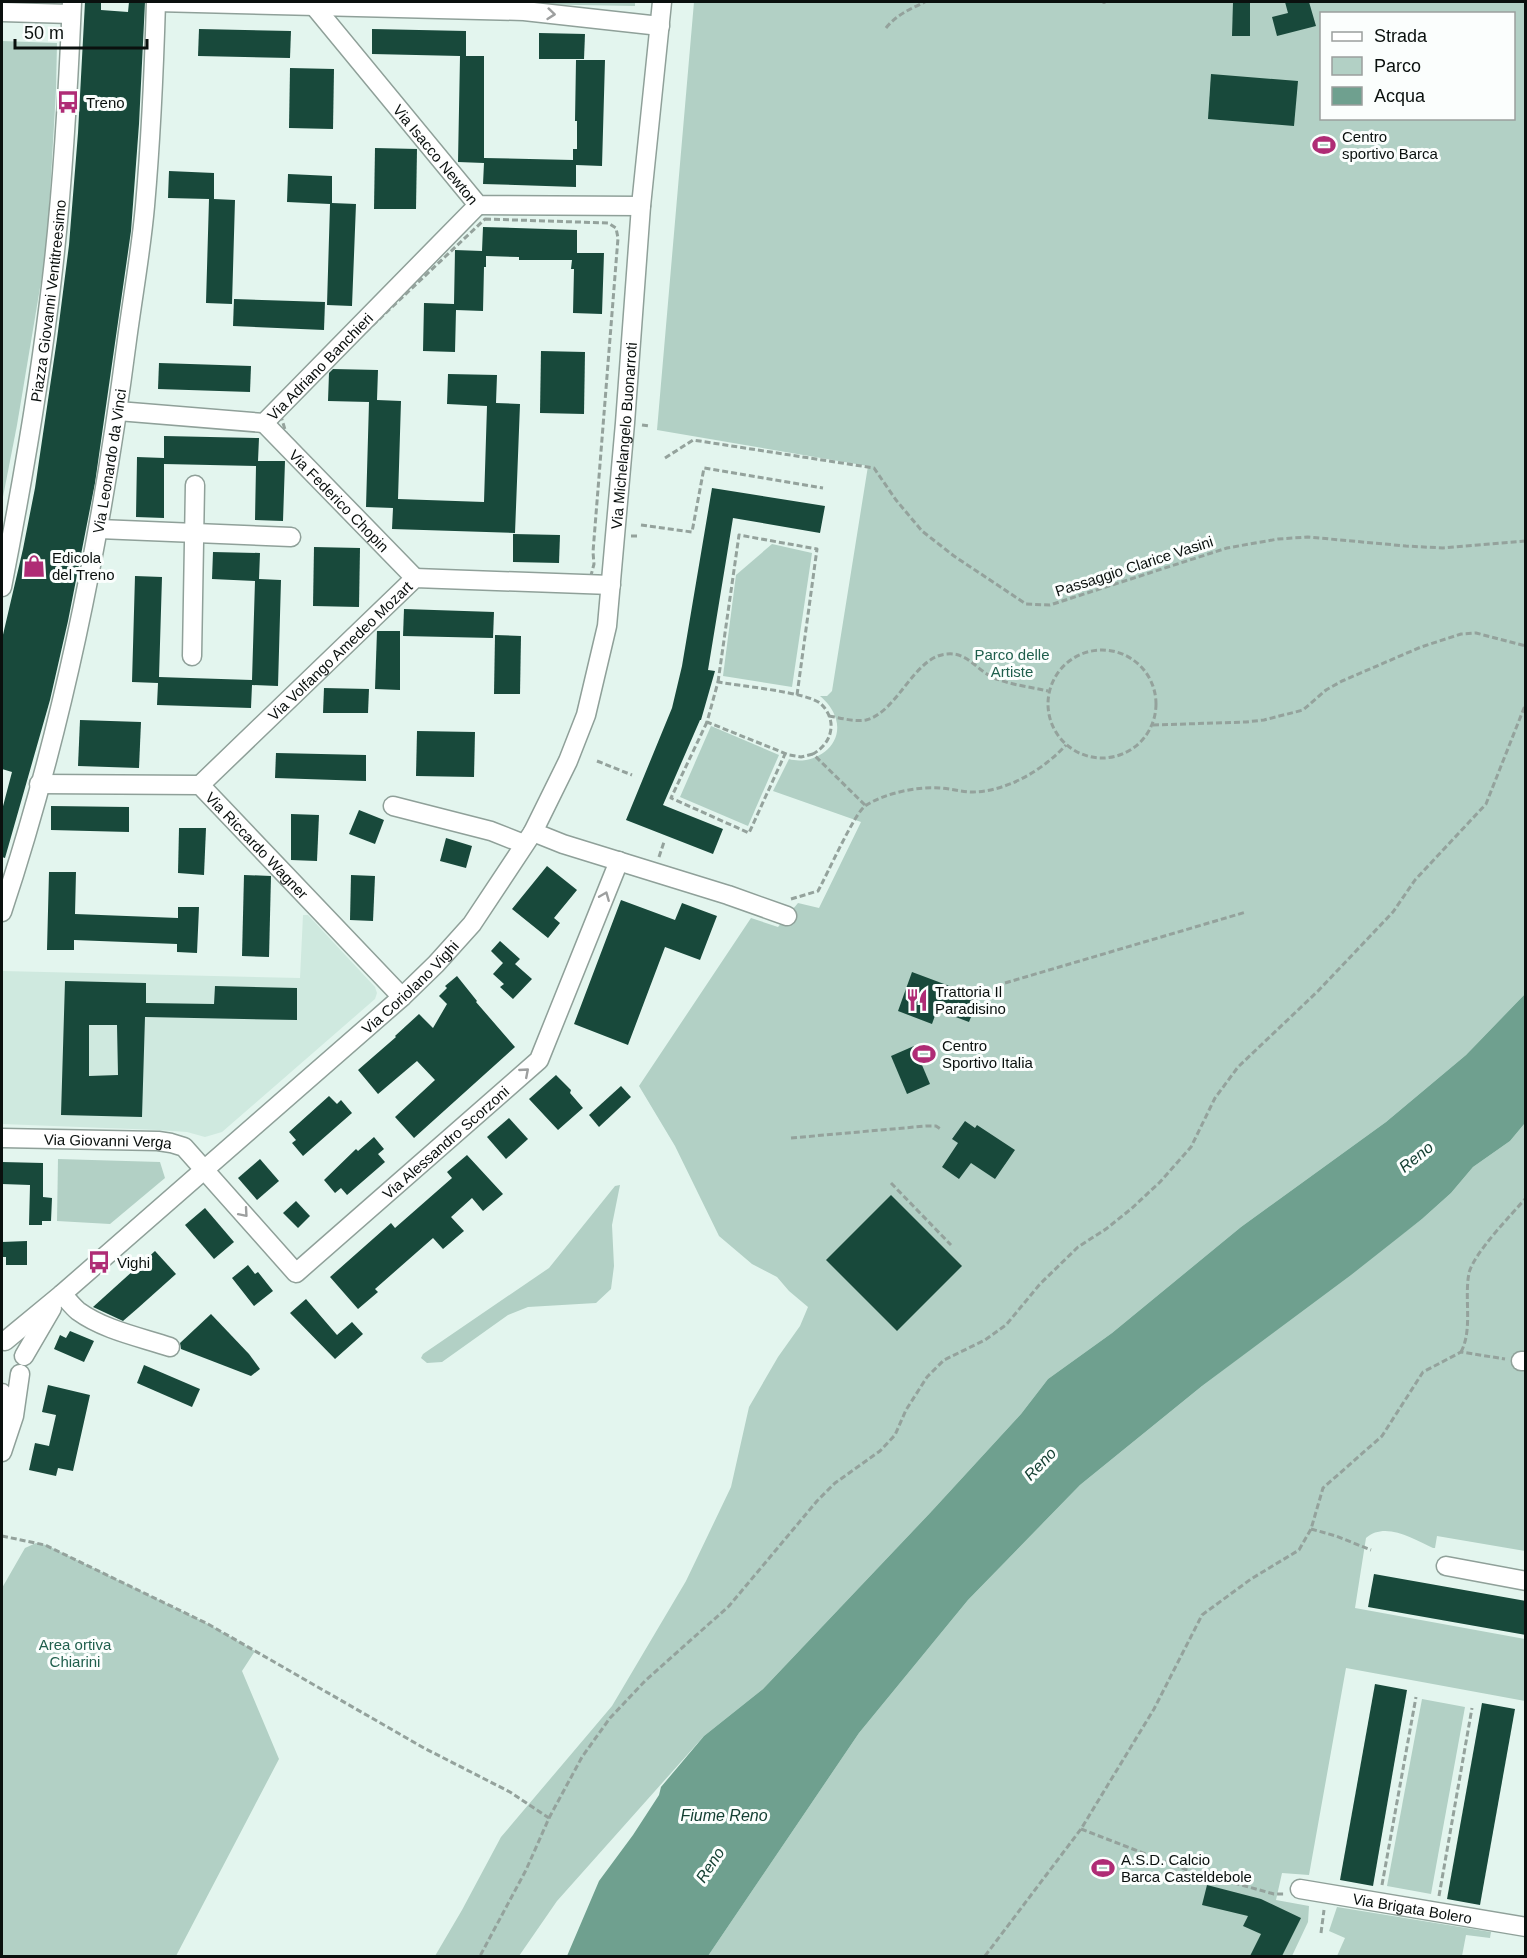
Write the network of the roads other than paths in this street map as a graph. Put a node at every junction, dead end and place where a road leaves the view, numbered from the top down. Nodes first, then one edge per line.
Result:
1 (156, 2) edge
2 (662, 2) edge
3 (315, 6) junction
4 (495, 6) edge
5 (72, 8) edge
6 (2, 12) edge
7 (660, 26) junction
8 (478, 205) junction
9 (641, 206) junction
10 (118, 411) junction
11 (264, 423) junction
12 (195, 485) dead end
13 (99, 529) junction
14 (194, 533) junction
15 (291, 537) dead end
16 (417, 577) junction
17 (611, 585) junction
18 (2, 587) edge
19 (192, 656) dead end
20 (39, 784) junction
21 (200, 785) junction
22 (393, 806) dead end
23 (529, 838) junction
24 (619, 861) junction
25 (787, 908) road end
26 (2, 912) edge
27 (402, 997) junction
28 (2, 1138) edge
29 (205, 1169) junction
30 (61, 1294) junction
31 (3, 1341) edge
32 (171, 1347) dead end
33 (24, 1356) junction
34 (20, 1374) junction
35 (2, 1382) edge
36 (2, 1393) edge
37 (2, 1450) edge
38 (1446, 1566) dead end
39 (1526, 1581) edge
40 (1300, 1889) road end
41 (1526, 1927) edge

1 - 3 street
1 - 10 street, Via Leonardo da Vinci
2 - 7 street, Via Michelangelo Buonarroti
3 - 4 street
3 - 8 street, Via Isacco Newton
4 -> 7 street
5 - 6 street
5 - 18 street, Piazza Giovanni Ventitreesimo
7 - 9 street, Via Michelangelo Buonarroti
8 - 9 street, Via Isacco Newton
8 - 11 street, Via Adriano Banchieri
9 - 17 street, Via Michelangelo Buonarroti
10 - 11 street, Via Adriano Banchieri
10 - 13 street, Via Leonardo da Vinci
11 - 16 street, Via Federico Chopin
12 - 14 street
13 - 14 street
13 - 20 street, Via Leonardo da Vinci
14 - 15 street
14 - 19 street
16 - 17 street, Via Volfango Amedeo Mozart
16 - 21 street, Via Volfango Amedeo Mozart
17 - 23 street, Via Michelangelo Buonarroti
20 - 21 street, Via Riccardo Wagner
20 - 26 street, Via Leonardo da Vinci
21 - 27 street, Via Riccardo Wagner
22 - 23 street
23 - 24 street
23 - 27 street, Via Coriolano Vighi
24 - 25 street
29 -> 24 street, Via Alessandro Scorzoni
27 - 29 street, Via Coriolano Vighi
28 - 29 street, Via Giovanni Verga
29 - 30 street, Via Coriolano Vighi
30 - 31 street, Via Coriolano Vighi
30 - 32 street
30 - 33 street, Via Coriolano Vighi
31 - 33 street
33 - 34 street, Via Coriolano Vighi
34 - 35 street
34 - 37 street, Via Coriolano Vighi
36 - 37 street
38 - 39 street
40 - 41 street, Via Brigata Bolero

